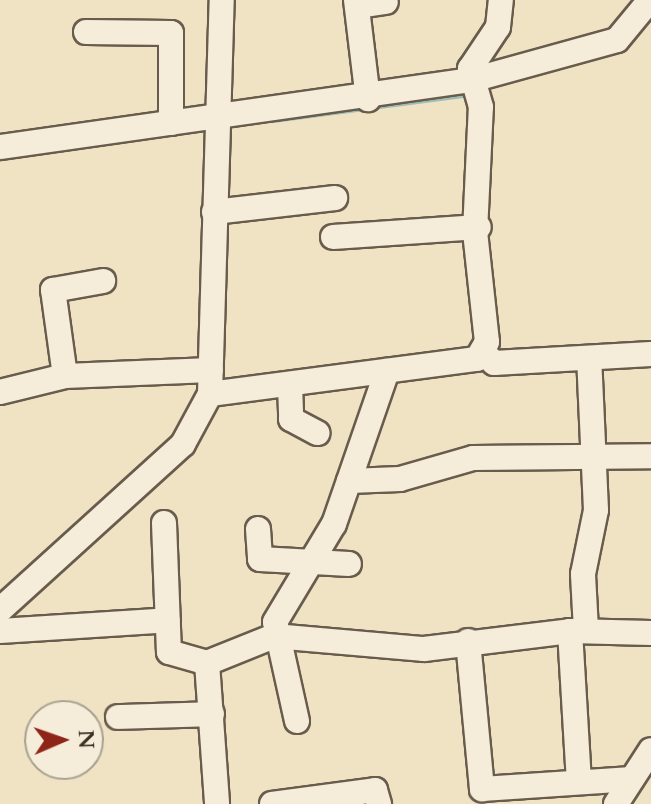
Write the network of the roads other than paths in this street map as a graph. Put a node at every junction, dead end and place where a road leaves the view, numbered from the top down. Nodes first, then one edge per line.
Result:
1 (222, 0) edge
2 (501, 0) edge
3 (650, 0) edge
4 (386, 2) dead end
5 (356, 3) edge
6 (86, 32) dead end
7 (472, 80) junction
8 (368, 99) junction
9 (223, 115) junction
10 (171, 123) junction
11 (0, 147) edge
12 (335, 198) dead end
13 (221, 212) junction
14 (479, 227) junction
15 (333, 237) dead end
16 (103, 281) dead end
17 (482, 351) junction
18 (651, 354) edge
19 (589, 358) junction
20 (387, 371) junction
21 (65, 376) junction
22 (210, 382) junction
23 (290, 384) junction
24 (0, 392) edge
25 (317, 433) dead end
26 (592, 456) junction
27 (651, 456) edge
28 (349, 481) junction
29 (164, 523) dead end
30 (258, 529) dead end
31 (308, 563) junction
32 (349, 564) dead end
33 (0, 610) edge
34 (168, 620) junction
35 (0, 631) edge
36 (578, 631) junction
37 (651, 633) edge
38 (274, 636) junction
39 (468, 641) junction
40 (207, 663) junction
41 (212, 714) junction
42 (118, 717) dead end
43 (297, 721) dead end
44 (651, 750) edge
45 (632, 779) junction
46 (579, 782) junction
47 (217, 804) edge
48 (272, 804) edge
49 (379, 804) edge
50 (616, 804) edge

1 - 9 street
2 - 7 street
3 - 7 street
4 - 5 street
5 - 8 street
6 - 10 street
7 - 8 street
7 - 14 street
8 - 9 street
9 - 10 street
9 - 13 street
10 - 11 street
12 - 13 street
13 - 22 street
14 - 15 street
14 - 17 street
16 - 21 street
17 - 19 street
17 - 20 street
18 - 19 street
19 - 26 street
20 - 23 street
20 - 28 street
21 - 22 street
21 - 24 street
22 - 23 street
22 - 33 street
23 - 25 street
26 - 27 street
26 - 28 street
26 - 36 street
28 - 31 street
29 - 34 street
30 - 31 street
31 - 32 street
31 - 38 street
34 - 35 street
34 - 40 street
36 - 37 street
36 - 39 street
36 - 46 street
38 - 39 street
38 - 40 street
38 - 43 street
39 - 46 street
40 - 41 street
41 - 42 street
41 - 47 street
44 - 45 street
45 - 46 street
45 - 50 street
48 - 49 street

